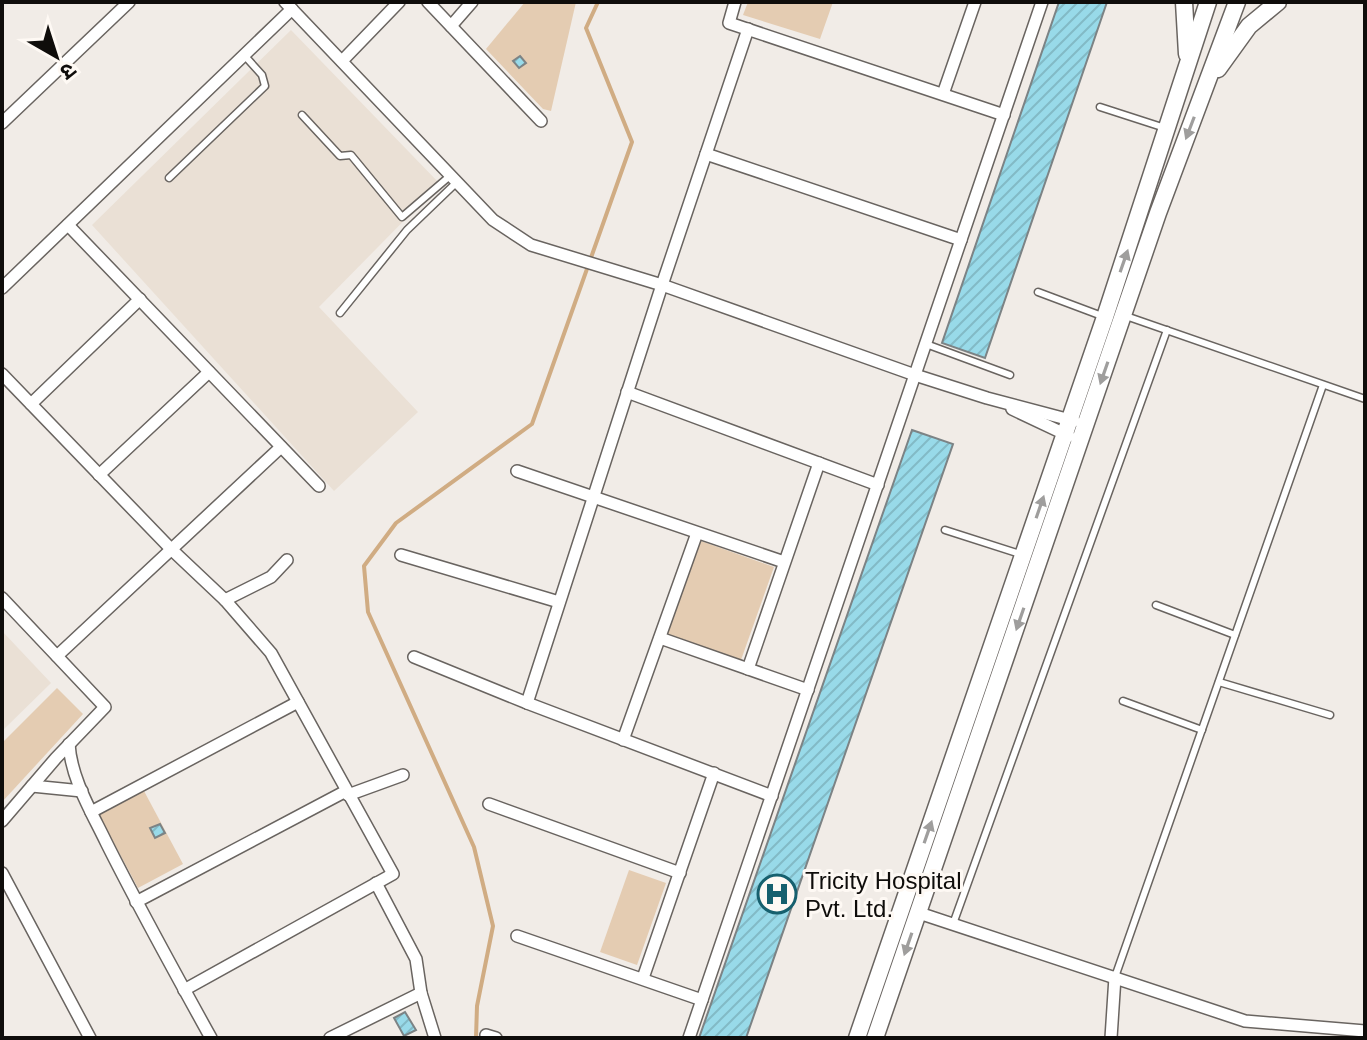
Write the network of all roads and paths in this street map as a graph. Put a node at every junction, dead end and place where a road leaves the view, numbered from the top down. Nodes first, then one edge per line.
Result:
1 (129, 2) edge
2 (399, 2) edge
3 (428, 2) edge
4 (472, 2) edge
5 (735, 2) edge
6 (975, 2) edge
7 (1042, 2) edge
8 (1184, 2) edge
9 (1208, 2) edge
10 (1237, 2) edge
11 (1278, 2) edge
12 (289, 5) edge
13 (451, 26) junction
14 (748, 29) junction
15 (244, 55) junction
16 (342, 61) junction
17 (1188, 64) junction
18 (1204, 90) junction
19 (943, 94) junction
20 (1100, 107) dead end
21 (302, 115) dead end
22 (1004, 115) junction
23 (541, 121) dead end
24 (2, 123) edge
25 (1167, 129) junction
26 (706, 154) junction
27 (169, 178) dead end
28 (454, 179) junction
29 (68, 225) junction
30 (961, 240) junction
31 (662, 285) junction
32 (2, 288) edge
33 (1038, 292) dead end
34 (140, 299) junction
35 (340, 313) dead end
36 (1123, 315) junction
37 (1105, 317) junction
38 (1167, 330) junction
39 (926, 344) junction
40 (209, 372) junction
41 (2, 374) edge
42 (915, 375) junction
43 (1010, 375) dead end
44 (1323, 385) junction
45 (627, 392) junction
46 (1365, 399) edge
47 (31, 404) junction
48 (1075, 429) junction
49 (281, 447) junction
50 (819, 463) junction
51 (517, 471) dead end
52 (99, 475) junction
53 (878, 485) junction
54 (319, 486) dead end
55 (593, 496) junction
56 (945, 530) dead end
57 (697, 533) junction
58 (171, 549) junction
59 (401, 555) dead end
60 (1023, 555) junction
61 (287, 560) dead end
62 (784, 562) junction
63 (2, 598) edge
64 (225, 600) junction
65 (559, 602) junction
66 (1156, 605) dead end
67 (1235, 635) junction
68 (660, 638) junction
69 (57, 656) junction
70 (414, 657) dead end
71 (748, 669) junction
72 (1219, 682) junction
73 (808, 690) junction
74 (1123, 701) dead end
75 (298, 702) junction
76 (527, 703) junction
77 (1330, 715) dead end
78 (1202, 730) junction
79 (623, 740) junction
80 (69, 744) junction
81 (714, 773) junction
82 (403, 775) dead end
83 (32, 786) junction
84 (82, 791) junction
85 (347, 793) junction
86 (772, 796) junction
87 (489, 804) dead end
88 (91, 812) junction
89 (2, 821) edge
90 (2, 873) edge
91 (680, 873) junction
92 (376, 883) junction
93 (136, 902) junction
94 (919, 913) junction
95 (953, 924) junction
96 (517, 936) dead end
97 (1115, 977) junction
98 (643, 978) junction
99 (184, 990) junction
100 (421, 993) junction
101 (702, 1000) junction
102 (1365, 1031) edge
103 (90, 1038) edge
104 (211, 1038) edge
105 (330, 1038) edge
106 (435, 1038) edge
107 (689, 1038) edge
108 (857, 1038) edge
109 (875, 1038) edge
110 (1111, 1038) edge

1 - 24 street
2 - 16 street
3 - 13 street
4 - 13 street
5 - 14 street
6 - 19 street
7 - 22 street
8 - 17 main road
9 - 17 main road
10 - 18 main road
11 - 18 main road
12 - 15 street
12 - 16 street
13 - 23 street
14 - 19 street
14 - 26 street
15 - 27 lane
15 - 29 street
16 - 28 street
17 - 25 main road
18 -> 36 main road
19 - 22 street
20 - 25 lane
21 - 28 lane
22 - 30 street
37 -> 25 main road
26 - 30 street
26 - 31 street
28 - 31 street
28 - 35 lane
29 - 32 street
29 - 34 street
30 - 39 street
31 - 42 street
31 - 45 street
33 - 37 lane
34 - 40 street
34 - 47 street
36 - 38 lane
36 -> 48 main road
37 - 48 main road
38 - 44 lane
38 - 95 lane
39 - 42 street
39 - 43 lane
40 - 49 street
40 - 52 street
41 - 47 street
42 - 48 street
42 - 53 street
44 - 46 lane
44 - 67 lane
45 - 50 street
45 - 55 street
47 - 52 street
60 -> 48 main road
48 -> 94 main road
49 - 54 street
49 - 58 street
50 - 53 street
50 - 62 street
51 - 55 street
52 - 58 street
53 - 73 street
55 - 57 street
55 - 65 street
56 - 60 lane
57 - 62 street
57 - 68 street
58 - 64 street
58 - 69 street
59 - 65 street
108 -> 60 main road
61 - 64 street
62 - 71 street
63 - 69 street
64 - 75 street
65 - 76 street
66 - 67 lane
67 - 72 lane
68 - 71 street
68 - 79 street
69 - 80 street
70 - 76 street
71 - 73 street
72 - 77 lane
72 - 78 lane
73 - 86 street
74 - 78 lane
75 - 85 street
75 - 88 street
76 - 79 street
78 - 97 lane
79 - 81 street
80 - 83 street
80 - 84 street
81 - 86 street
81 - 91 street
82 - 85 street
83 - 84 street
83 - 89 street
84 - 88 street
85 - 92 street
85 - 93 street
86 - 101 street
87 - 91 street
88 - 93 street
90 - 103 street
91 - 98 street
92 - 99 street
92 - 100 street
93 - 99 street
94 - 95 street
94 -> 109 main road
95 - 97 street
96 - 98 street
97 - 102 street
97 - 110 street
98 - 101 street
99 - 104 street
100 - 105 street
100 - 106 street
101 - 107 street

